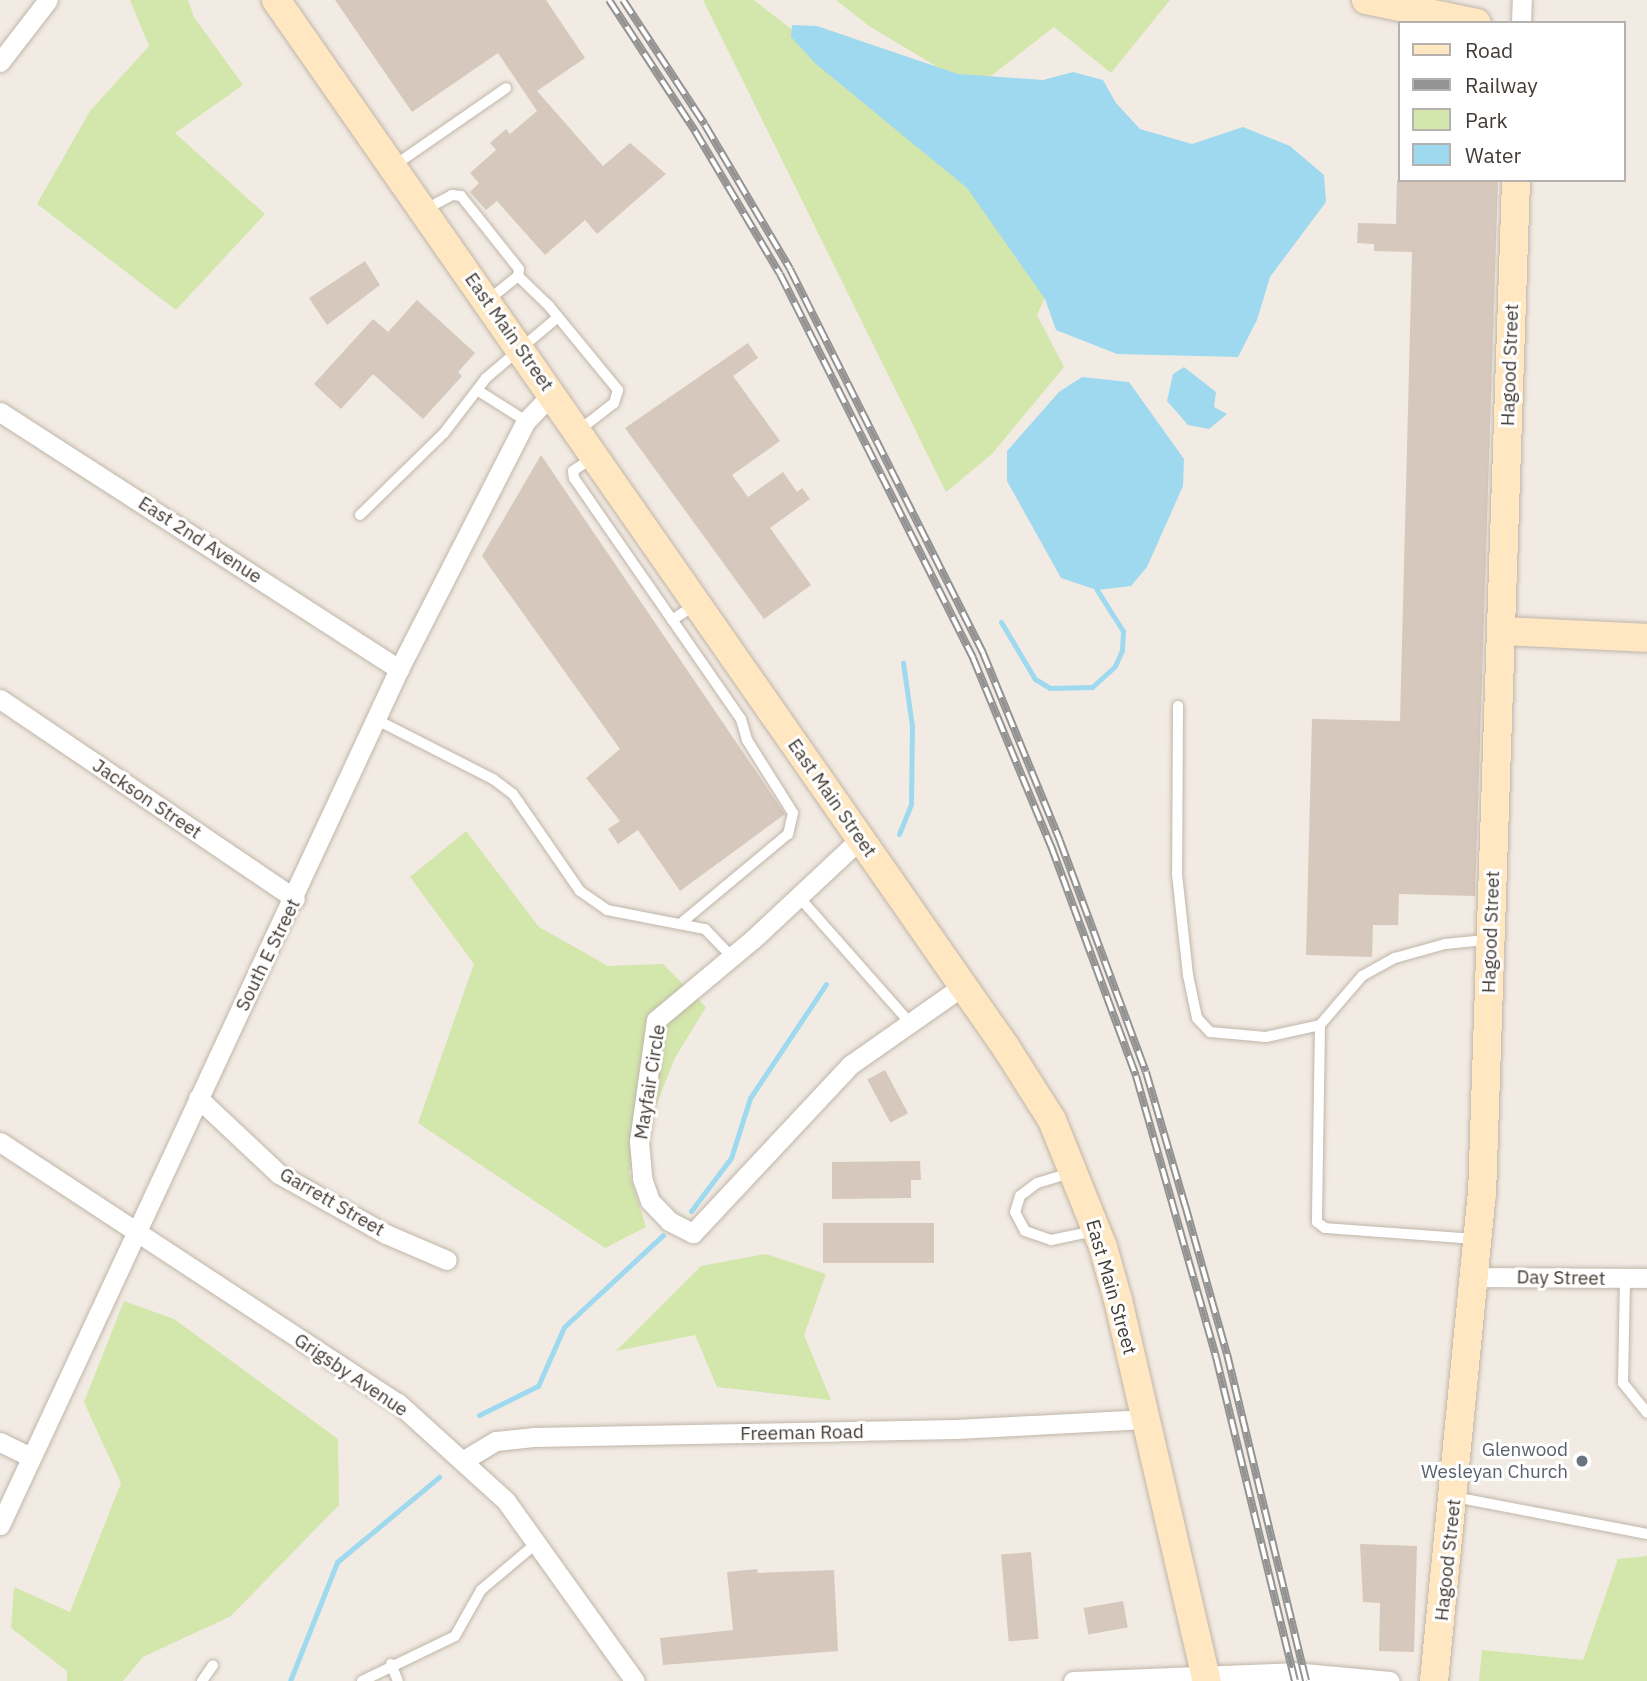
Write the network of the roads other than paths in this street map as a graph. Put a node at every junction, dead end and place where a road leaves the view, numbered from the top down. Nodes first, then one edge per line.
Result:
1 (48, 0) edge
2 (275, 0) edge
3 (1366, 0) edge
4 (1522, 0) edge
5 (1466, 21) edge
6 (1521, 21) edge
7 (0, 62) edge
8 (506, 88) dead end
9 (392, 167) junction
10 (1516, 182) edge
11 (423, 211) junction
12 (518, 276) junction
13 (487, 301) junction
14 (558, 317) junction
15 (519, 347) junction
16 (477, 390) junction
17 (552, 394) junction
18 (0, 412) edge
19 (526, 421) junction
20 (578, 431) junction
21 (584, 463) junction
22 (360, 515) dead end
23 (697, 603) junction
24 (672, 620) junction
25 (1502, 631) junction
26 (1647, 638) edge
27 (399, 669) junction
28 (0, 698) edge
29 (1178, 706) dead end
30 (377, 720) junction
31 (860, 839) junction
32 (799, 897) junction
33 (295, 899) junction
34 (680, 924) junction
35 (1491, 940) junction
36 (731, 956) junction
37 (963, 986) junction
38 (909, 1023) junction
39 (1320, 1025) junction
40 (198, 1098) junction
41 (0, 1142) edge
42 (1074, 1172) junction
43 (135, 1231) junction
44 (1097, 1231) junction
45 (1478, 1240) junction
46 (447, 1260) dead end
47 (1476, 1277) junction
48 (1647, 1278) edge
49 (1625, 1279) junction
50 (1647, 1413) edge
51 (1146, 1419) junction
52 (0, 1442) edge
53 (29, 1457) junction
54 (464, 1460) junction
55 (1455, 1496) junction
56 (0, 1525) edge
57 (1647, 1533) edge
58 (538, 1541) junction
59 (391, 1664) junction
60 (213, 1665) dead end
61 (1206, 1678) edge
62 (1149, 1679) edge
63 (202, 1681) edge
64 (362, 1681) edge
65 (398, 1681) edge
66 (635, 1681) edge
67 (1073, 1681) edge
68 (1390, 1681) edge
69 (1434, 1681) edge

1 - 7 street
2 - 9 main road, East Main Street
3 - 5 main road
4 - 6 street
8 - 9 lane
9 - 11 main road, East Main Street
10 - 25 main road, Hagood Street
11 - 12 lane
11 - 13 main road, East Main Street
12 - 13 lane
12 - 14 lane
13 - 15 main road, East Main Street
14 - 15 lane
14 - 20 lane
15 - 16 lane
15 - 17 main road, East Main Street
16 - 19 lane
16 - 22 lane
17 - 19 street, South E Street
17 - 20 main road, East Main Street
18 - 27 street, East 2nd Avenue
19 - 27 street, South E Street
20 - 21 main road, East Main Street
21 - 23 main road, East Main Street
21 - 24 lane
23 - 24 lane
23 - 31 main road, East Main Street
24 - 34 lane
25 - 26 main road
25 - 35 main road, Hagood Street
27 - 30 street, South E Street
28 - 33 street, Jackson Street
29 - 39 lane
30 - 33 street, South E Street
30 - 34 lane
31 - 32 street, Mayfair Circle
31 - 37 main road, East Main Street
32 - 36 street, Mayfair Circle
32 - 38 lane
33 - 40 street, South E Street
34 - 36 lane
35 - 39 lane
35 - 45 main road, Hagood Street
36 - 38 street, Mayfair Circle
37 - 38 street, Mayfair Circle
37 - 42 main road, East Main Street
39 - 45 lane
40 - 43 street, South E Street
40 - 46 street, Garrett Street
41 - 43 street, Grigsby Avenue
42 - 44 main road, East Main Street
42 - 44 lane
43 - 53 street, South E Street
43 - 54 street, Grigsby Avenue
44 - 51 main road, East Main Street
45 - 47 main road, Hagood Street
47 - 49 street, Day Street
47 - 55 main road, Hagood Street
48 - 49 street, Day Street
49 - 50 lane
51 - 54 street, Freeman Road
51 - 61 main road, East Main Street
52 - 53 street
53 - 56 street, South E Street
54 - 58 street, Grigsby Avenue
55 - 57 lane
55 - 69 main road, Hagood Street
58 - 59 lane
58 - 66 street, Grigsby Avenue
59 - 64 lane
59 - 65 lane
60 - 63 lane
61 - 62 street
61 - 68 street
62 - 67 street

